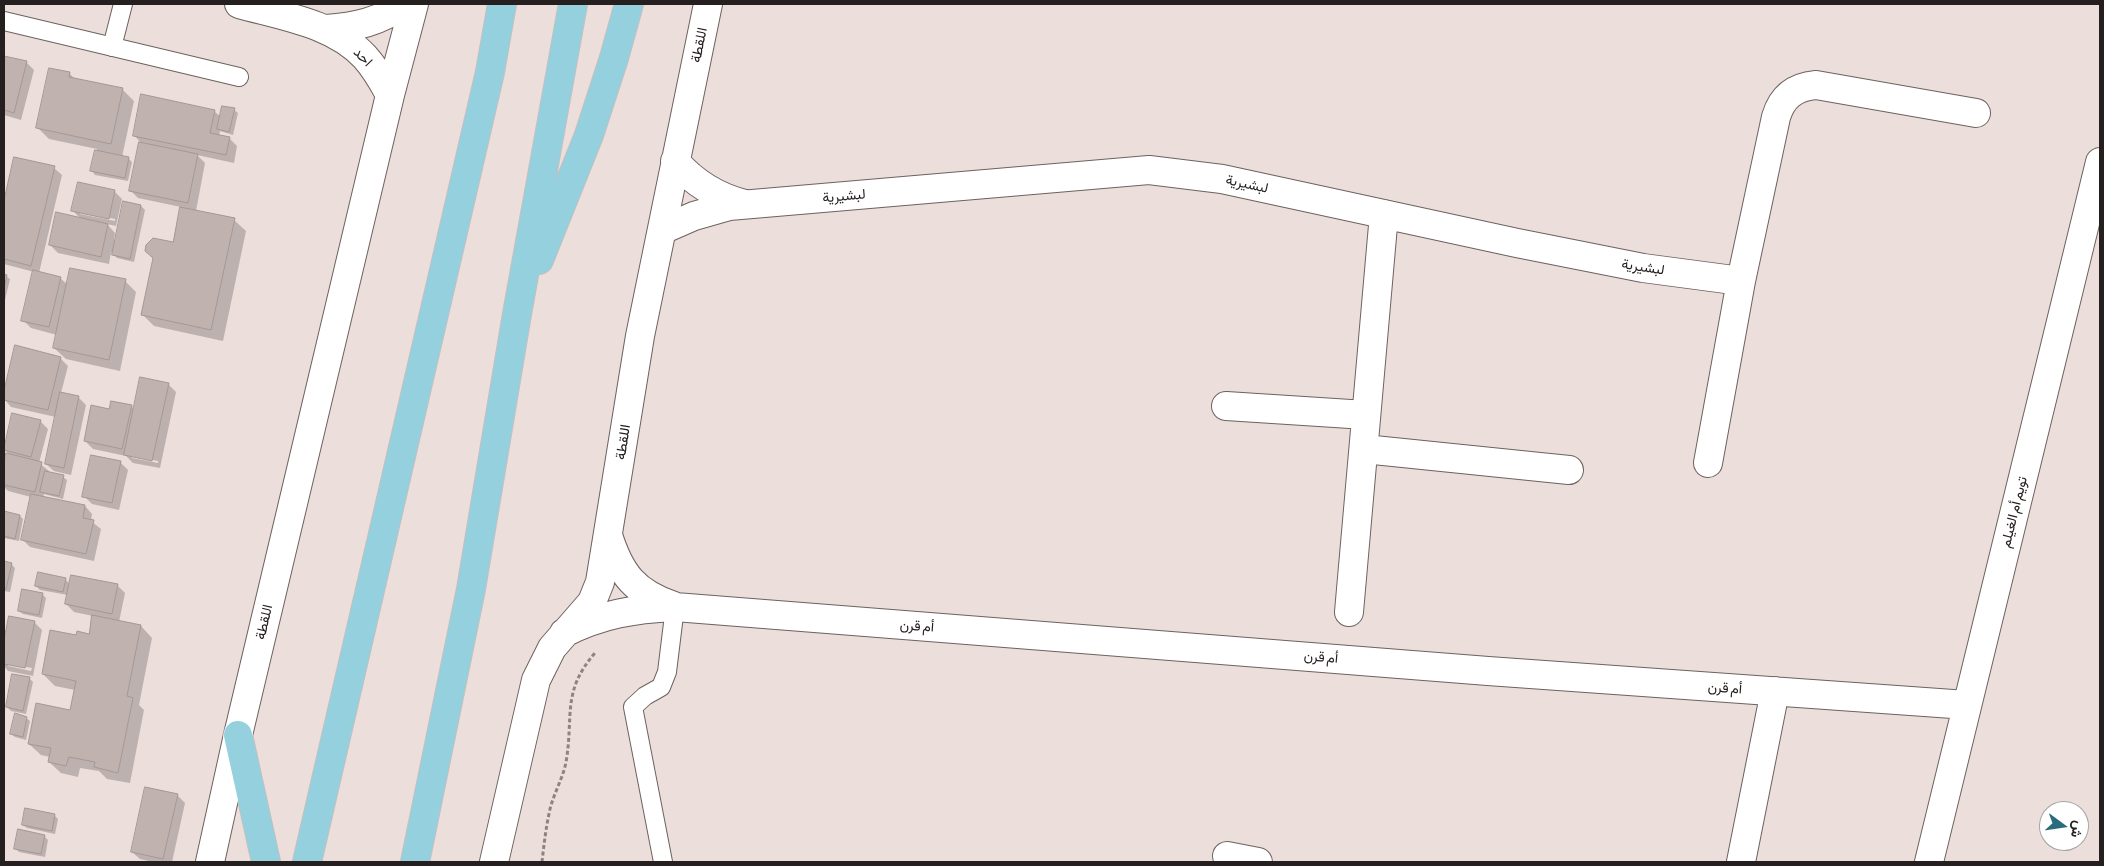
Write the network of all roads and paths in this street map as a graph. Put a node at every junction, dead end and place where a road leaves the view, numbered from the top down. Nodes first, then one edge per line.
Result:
1 (123, 4) edge
2 (239, 4) edge
3 (403, 4) edge
4 (414, 4) edge
5 (502, 4) edge
6 (573, 4) edge
7 (629, 4) edge
8 (708, 4) edge
9 (4, 21) edge
10 (326, 29) junction
11 (112, 48) junction
12 (239, 77) dead end
13 (390, 95) junction
14 (1976, 113) dead end
15 (675, 161) junction
16 (2100, 165) edge
17 (746, 204) junction
18 (1384, 214) junction
19 (662, 230) junction
20 (1741, 281) junction
21 (517, 314) junction
22 (1226, 406) dead end
23 (1366, 415) junction
24 (1364, 449) junction
25 (1708, 463) dead end
26 (1569, 470) dead end
27 (608, 535) junction
28 (675, 606) junction
29 (1349, 612) dead end
30 (564, 633) junction
31 (599, 649) dead end
32 (1775, 691) junction
33 (1967, 705) junction
34 (238, 735) junction
35 (316, 822) junction
36 (1228, 856) dead end
37 (210, 862) edge
38 (266, 862) edge
39 (307, 862) edge
40 (318, 862) edge
41 (415, 862) edge
42 (494, 862) edge
43 (542, 862) edge
44 (663, 862) edge
45 (1258, 862) edge
46 (1741, 862) edge
47 (1929, 862) edge

1 - 11 lane
2 - 10 street, احد
3 - 10 street, احد
4 - 13 street, اللقطة
5 - 35 main road
6 - 21 main road
7 - 21 main road
8 - 15 street, اللقطة
9 - 11 lane
10 - 13 street, احد
11 - 12 lane
13 - 34 street, اللقطة
14 - 20 street
15 - 17 street, لبشيرية
15 - 19 street, اللقطة
16 - 33 street, تويم أم الغيلم
17 - 18 street, لبشيرية
17 - 19 street, لبشيرية
18 - 20 street, لبشيرية
18 - 23 street
19 - 27 street, اللقطة
20 - 25 street
21 - 41 main road
22 - 23 street
23 - 24 street
24 - 26 street
24 - 29 street
27 - 28 street, أم قرن
27 - 30 street, اللقطة
28 - 30 street, أم قرن
28 - 32 street, أم قرن
28 - 44 lane
30 - 42 street, اللقطة
31 - 43 path
32 - 33 street, أم قرن
32 - 46 street
33 - 47 street, تويم أم الغيلم
34 - 37 street, اللقطة
34 - 38 main road
35 - 39 main road
35 - 40 main road
36 - 45 street

